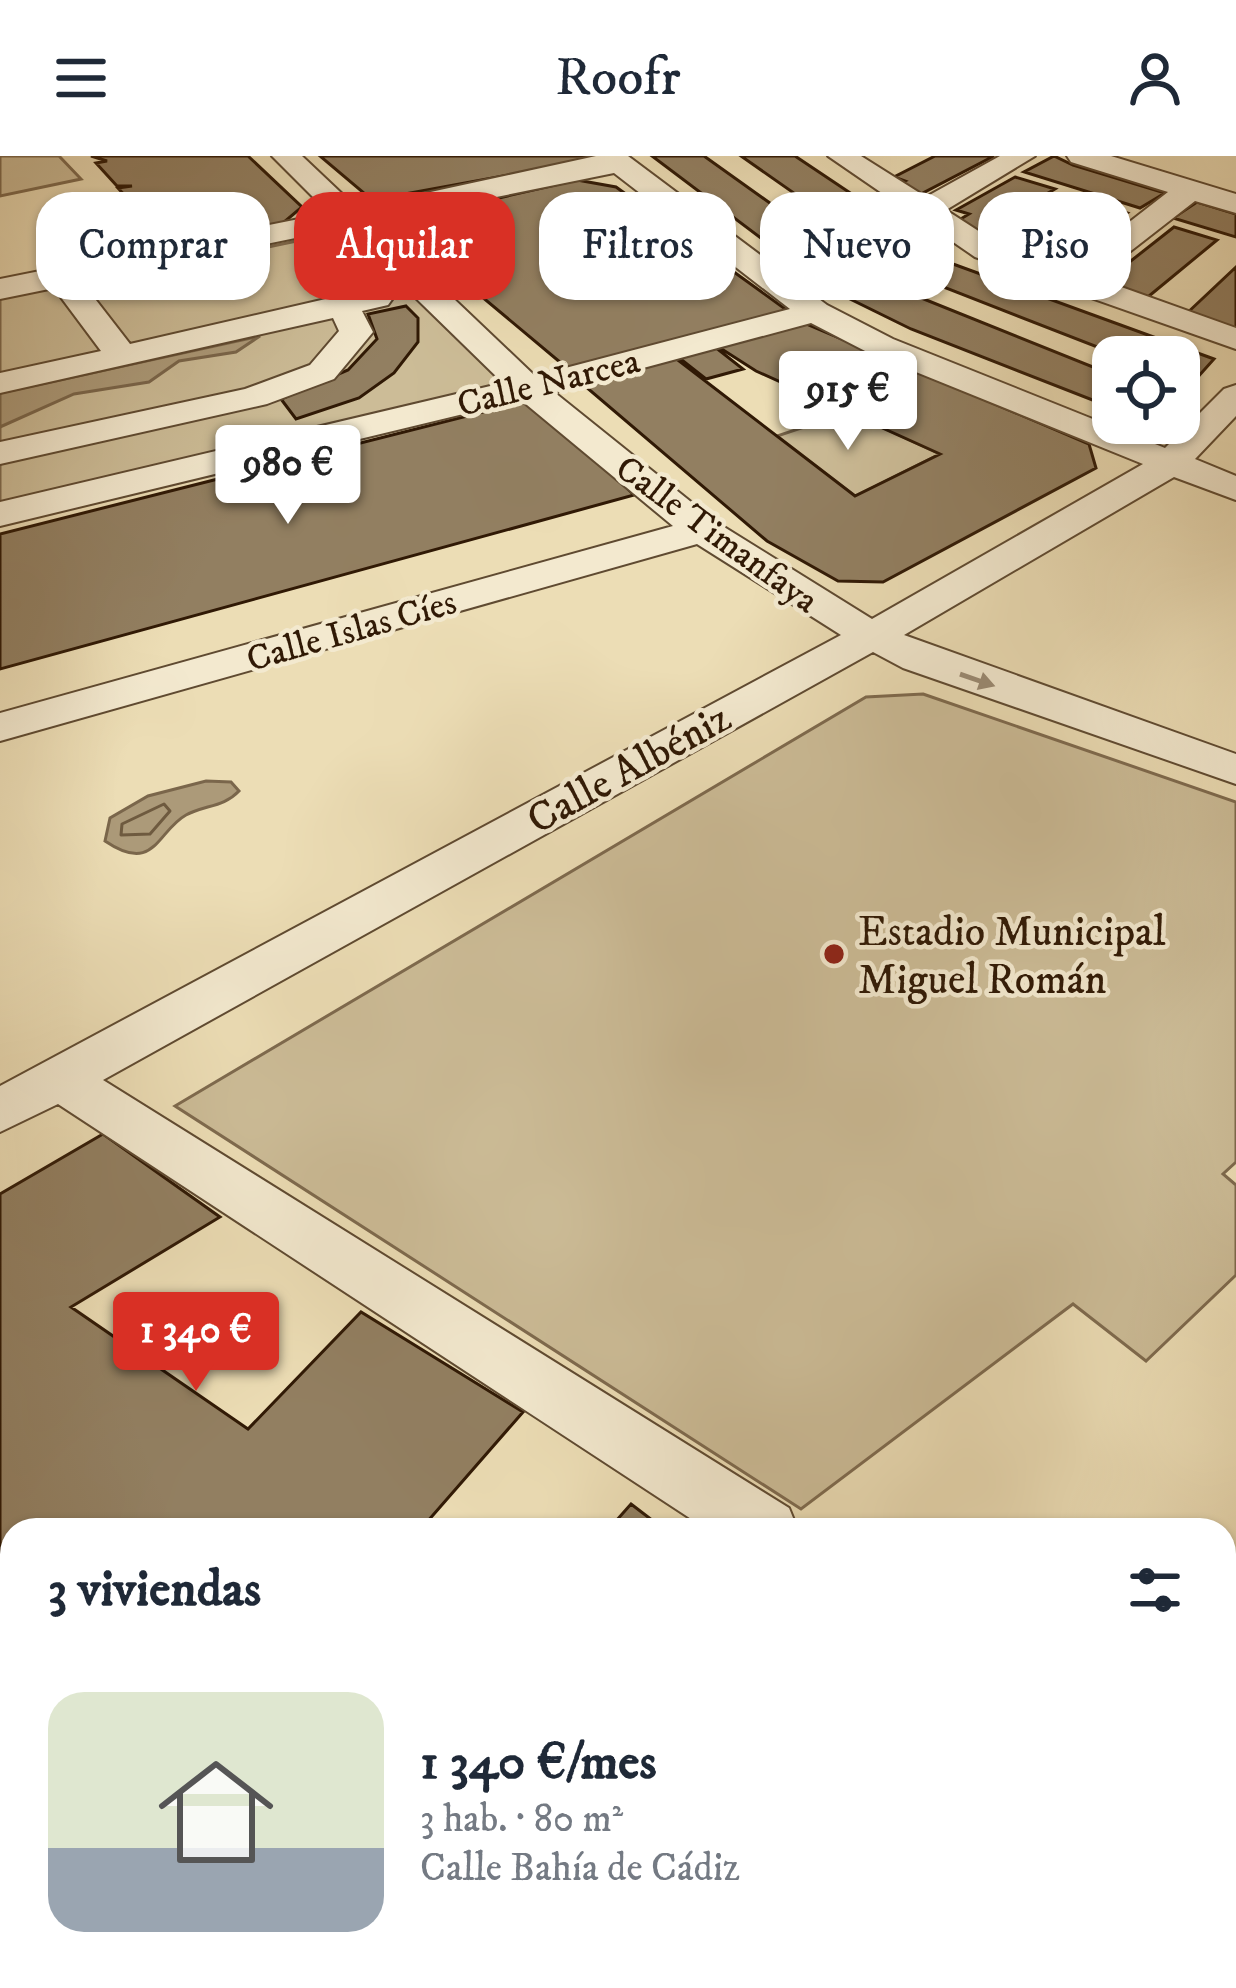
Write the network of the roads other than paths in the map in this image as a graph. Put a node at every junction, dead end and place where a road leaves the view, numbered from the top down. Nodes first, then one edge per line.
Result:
1 (286, 156) edge
2 (842, 156) edge
3 (1021, 156) edge
4 (1081, 156) edge
5 (613, 160) edge
6 (1190, 190) junction
7 (325, 192) edge
8 (470, 192) edge
9 (897, 192) edge
10 (954, 194) edge
11 (1236, 204) edge
12 (1131, 236) edge
13 (36, 282) edge
14 (0, 290) edge
15 (79, 300) edge
16 (365, 300) edge
17 (439, 300) edge
18 (1126, 300) edge
19 (344, 305) junction
20 (814, 312) junction
21 (1236, 339) edge
22 (122, 356) junction
23 (0, 383) edge
24 (528, 388) junction
25 (1236, 396) edge
26 (255, 397) junction
27 (293, 444) junction
28 (15, 450) edge
29 (1170, 464) junction
30 (1236, 489) edge
31 (60, 499) junction
32 (0, 514) edge
33 (702, 530) junction
34 (868, 638) junction
35 (0, 727) edge
36 (1236, 770) edge
37 (60, 1079) junction
38 (2, 1107) edge
39 (746, 1518) edge

1 - 7 street, Calle Timanfaya
2 - 9 street
3 - 10 street
4 - 6 street
5 - 8 street
5 - 20 street
6 - 11 street
6 - 12 street
13 - 14 street
15 - 22 street
16 - 19 street
17 - 24 street, Calle Timanfaya
18 - 21 street
19 - 22 street
19 - 26 street
20 - 24 street, Calle Narcea
20 - 29 street
22 - 23 street
24 - 27 street, Calle Narcea
24 - 33 street, Calle Timanfaya
25 - 29 street, Calle Albéniz
26 - 27 street
26 - 28 street
27 - 31 street, Calle Narcea
28 - 31 street
29 - 30 street
29 - 34 street, Calle Albéniz
31 - 32 street, Calle Narcea
33 - 34 street, Calle Timanfaya
33 - 35 street, Calle Islas Cíes
34 -> 36 street, Calle Timanfaya
34 - 37 street, Calle Albéniz
37 - 38 street, Calle Albéniz
37 - 39 street

